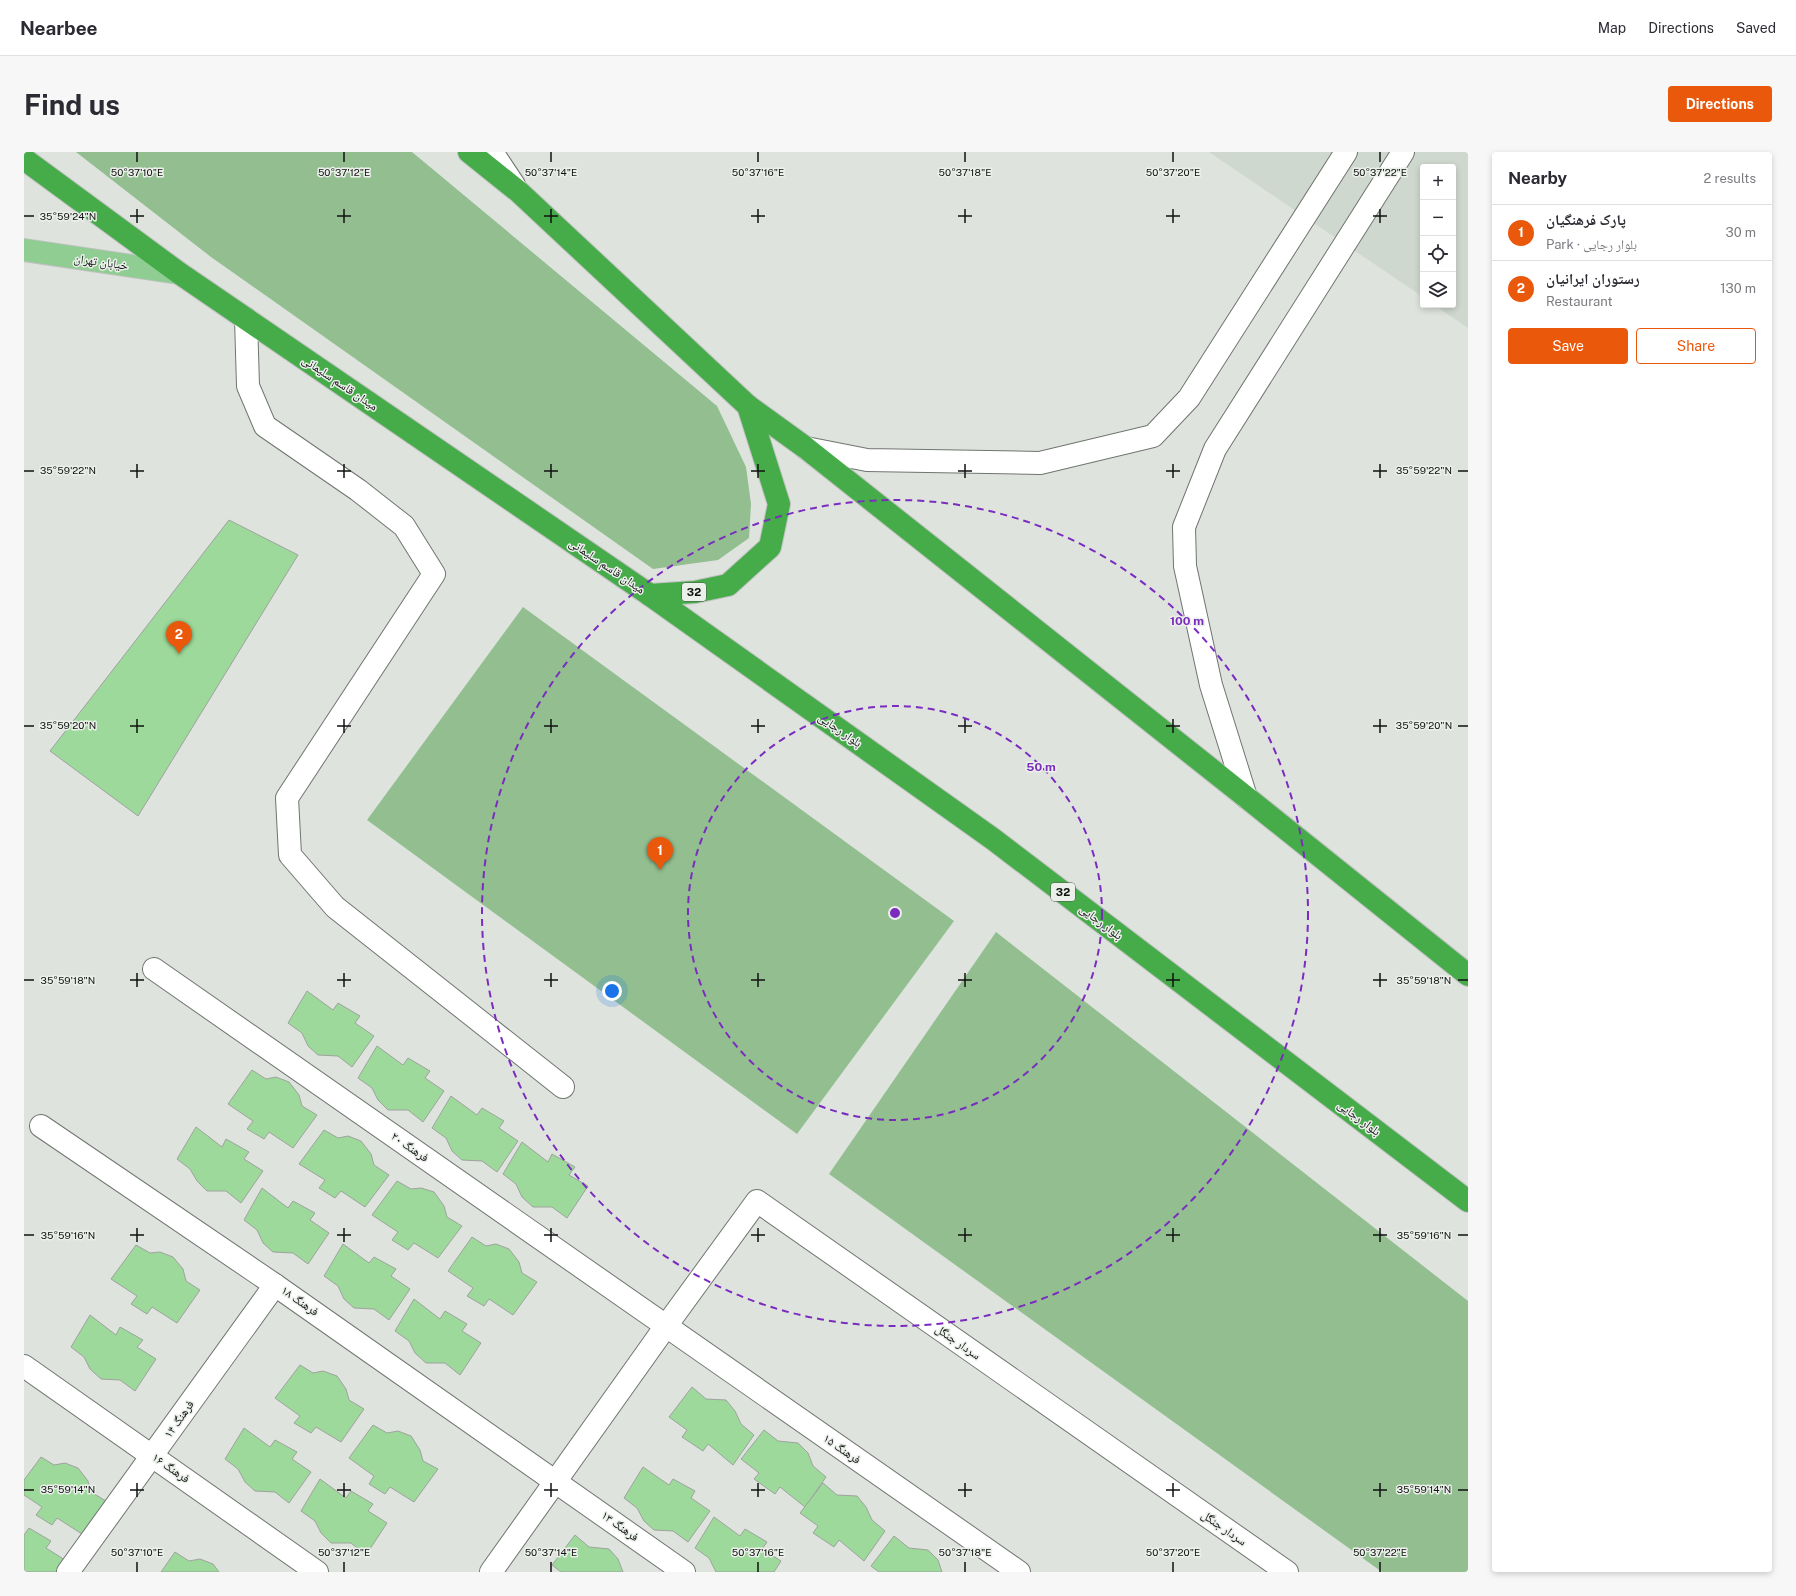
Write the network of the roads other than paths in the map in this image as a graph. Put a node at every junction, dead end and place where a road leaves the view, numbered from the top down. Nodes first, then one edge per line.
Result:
1 (469, 152) edge
2 (492, 152) edge
3 (1346, 152) edge
4 (1403, 152) edge
5 (24, 159) edge
6 (519, 192) junction
7 (24, 250) edge
8 (179, 273) junction
9 (246, 319) junction
10 (748, 406) junction
11 (806, 448) junction
12 (650, 595) junction
13 (1246, 797) junction
14 (154, 969) dead end
15 (1468, 975) edge
16 (563, 1087) dead end
17 (41, 1126) dead end
18 (1468, 1201) edge
19 (275, 1285) junction
20 (666, 1326) junction
21 (24, 1366) edge
22 (153, 1456) junction
23 (556, 1480) junction
24 (68, 1572) edge
25 (317, 1572) edge
26 (491, 1572) edge
27 (684, 1572) edge
28 (1019, 1572) edge
29 (1287, 1572) edge

1 - 6 highway, میدان قاسم سلیمانی / 32
2 - 6 street
3 - 11 street
4 - 13 street
5 - 8 highway, میدان قاسم سلیمانی / 32
6 - 10 highway, میدان قاسم سلیمانی / 32
7 - 8 main road, خیابان تهران
8 - 9 highway, میدان قاسم سلیمانی / 32
9 - 12 highway, میدان قاسم سلیمانی / 32
9 - 16 street
10 - 11 highway, 32
10 - 12 highway, میدان قاسم سلیمانی / 32
11 - 13 highway, 32
12 - 18 highway, بلوار رجایی / 32
13 - 15 highway, 32
14 - 20 street, فرهنگ ۲۰
17 - 19 street, فرهنگ ۱۸
19 - 22 street, فرهنگ ۱۴
19 - 23 street, فرهنگ ۱۸
20 - 23 street
20 - 28 street, فرهنگ ۱۵
20 - 29 street, سردار جنگل
21 - 22 street, فرهنگ ۱۶
22 - 24 street, فرهنگ ۱۴
22 - 25 street, فرهنگ ۱۶
23 - 26 street
23 - 27 street, فرهنگ ۱۳

